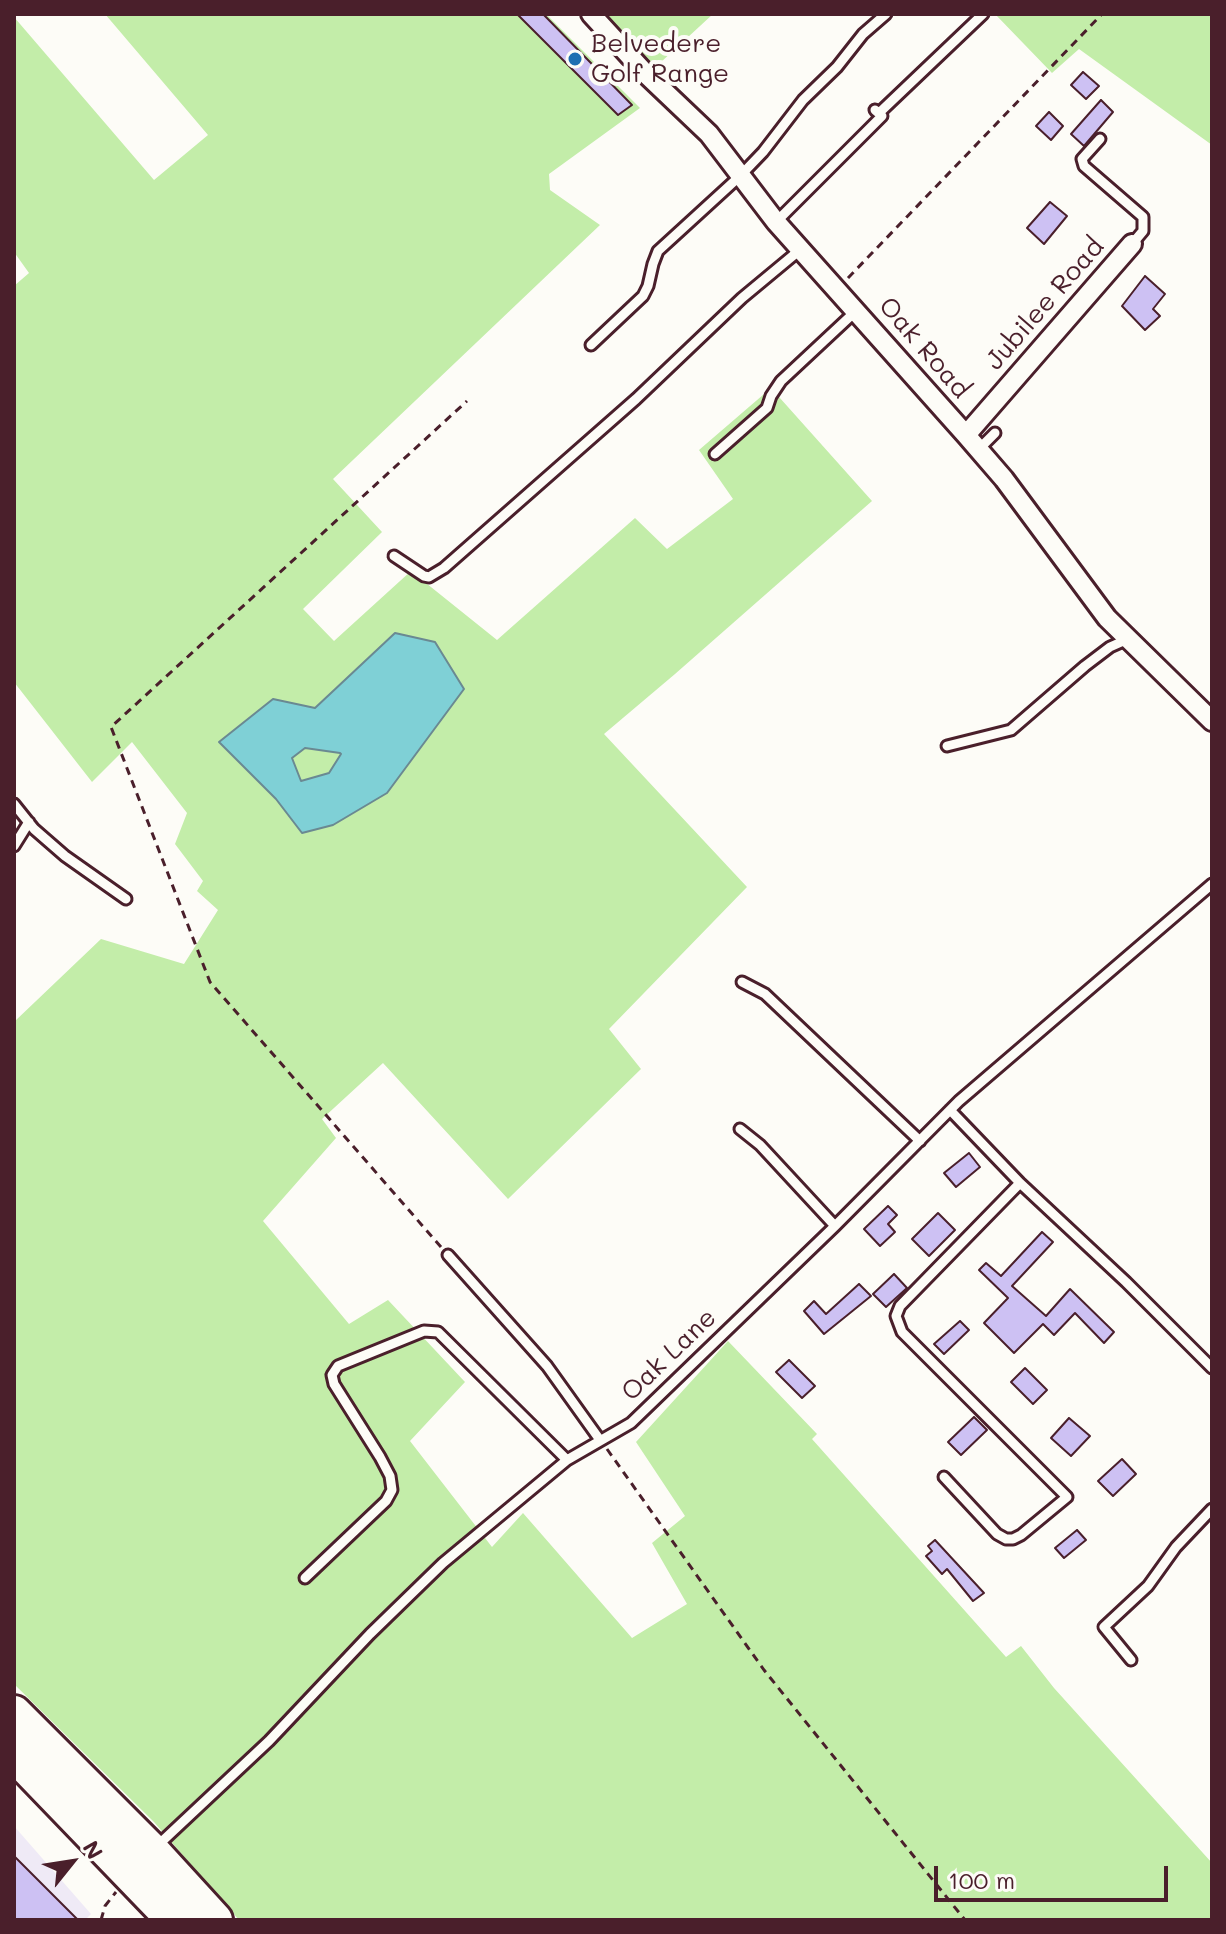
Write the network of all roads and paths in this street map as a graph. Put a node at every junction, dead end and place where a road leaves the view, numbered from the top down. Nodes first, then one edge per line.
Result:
1 (591, 14) edge
2 (886, 14) edge
3 (983, 14) edge
4 (1102, 14) edge
5 (1100, 139) dead end
6 (740, 176) junction
7 (776, 222) junction
8 (1132, 244) joint
9 (801, 249) junction
10 (837, 289) junction
11 (857, 310) junction
12 (591, 345) dead end
13 (467, 401) dead end
14 (995, 433) dead end
15 (966, 435) junction
16 (979, 449) junction
17 (715, 454) dead end
18 (394, 556) dead end
19 (1128, 639) junction
20 (1212, 721) edge
21 (947, 746) dead end
22 (14, 804) edge
23 (29, 822) junction
24 (14, 846) edge
25 (1212, 884) edge
26 (126, 899) dead end
27 (742, 982) dead end
28 (950, 1110) junction
29 (740, 1129) dead end
30 (920, 1141) junction
31 (1020, 1183) junction
32 (835, 1226) junction
33 (448, 1255) joint
34 (1212, 1368) edge
35 (600, 1440) junction
36 (567, 1460) junction
37 (944, 1477) dead end
38 (1212, 1509) edge
39 (305, 1578) dead end
40 (1131, 1660) dead end
41 (14, 1713) edge
42 (14, 1754) edge
43 (152, 1851) junction
44 (174, 1920) edge
45 (215, 1920) edge
46 (965, 1920) edge

1 - 6 street, Oak Road
2 - 6 lane
3 - 7 lane
4 - 10 path
5 - 8 lane
6 - 7 street, Oak Road
6 - 12 lane
7 - 9 street, Oak Road
8 - 15 street, Jubilee Road
9 - 10 street, Oak Road
9 - 18 lane
10 - 11 street, Oak Road
11 - 15 street, Oak Road
11 - 17 lane
13 - 33 path
14 - 16 lane
15 - 16 street, Oak Road
16 - 19 street, Oak Road
19 - 20 street, Oak Road
19 - 21 lane
22 - 23 lane
23 - 24 lane
23 - 26 lane
25 - 28 lane, Oak Lane
27 - 30 lane
28 - 30 lane, Oak Lane
28 - 31 lane
29 - 32 lane
30 - 32 lane, Oak Lane
31 - 34 lane
31 - 37 lane
32 - 35 lane, Oak Lane
33 - 35 lane
35 - 36 lane, Oak Lane
35 - 46 path
36 - 39 lane
36 - 43 lane, Oak Lane
38 - 40 lane
41 - 43 highway
42 - 44 highway
43 - 45 highway

